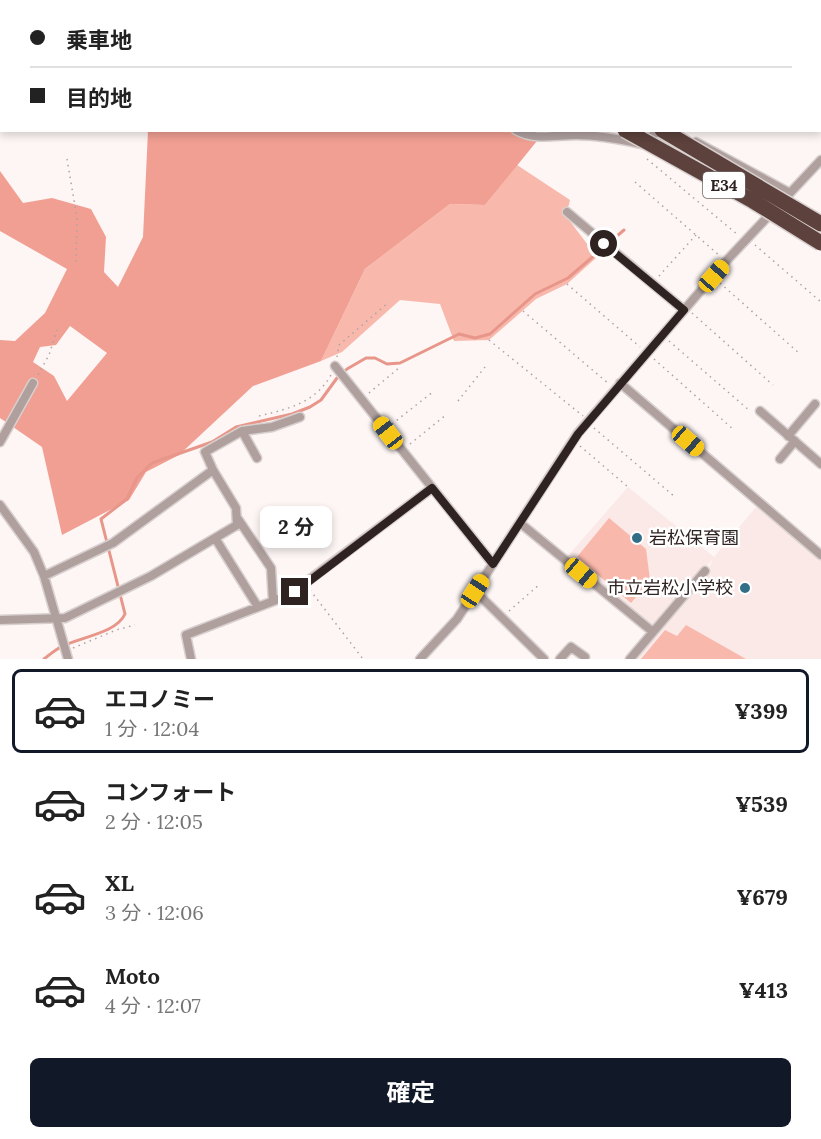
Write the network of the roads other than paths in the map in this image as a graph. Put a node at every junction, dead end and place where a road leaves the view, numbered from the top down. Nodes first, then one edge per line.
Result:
1 (520, 132) edge
2 (629, 132) edge
3 (658, 132) edge
4 (664, 132) edge
5 (680, 132) edge
6 (821, 160) edge
7 (790, 194) junction
8 (567, 212) dead end
9 (821, 224) edge
10 (821, 243) edge
11 (687, 311) junction
12 (339, 371) dead end
13 (33, 383) road end
14 (620, 383) junction
15 (815, 404) dead end
16 (760, 411) dead end
17 (300, 417) dead end
18 (242, 431) junction
19 (792, 439) junction
20 (0, 442) edge
21 (257, 458) dead end
22 (780, 459) dead end
23 (821, 464) edge
24 (213, 470) junction
25 (432, 488) junction
26 (1, 510) edge
27 (238, 519) junction
28 (520, 523) junction
29 (215, 538) junction
30 (821, 555) edge
31 (493, 564) junction
32 (705, 571) dead end
33 (44, 576) junction
34 (475, 591) junction
35 (273, 602) junction
36 (258, 607) junction
37 (0, 620) edge
38 (57, 620) junction
39 (653, 632) junction
40 (68, 655) edge
41 (585, 657) dead end
42 (191, 659) edge
43 (420, 659) edge
44 (544, 659) edge
45 (560, 659) edge
46 (630, 659) edge

1 - 3 street
2 - 10 highway, E34, bridge
4 - 9 highway, E34, bridge
5 - 7 street
6 - 7 street
7 - 11 street
8 - 11 street
11 - 14 street
12 - 25 street
13 - 20 street
14 - 28 street
14 - 30 street
15 - 19 street
16 - 19 street
17 - 18 street
18 - 21 street
18 - 24 street
19 - 22 street
19 - 23 street
24 - 27 street
24 - 33 street
25 - 31 street
25 - 35 street
26 - 33 street
27 - 29 street
27 - 35 street
28 - 31 street
28 - 39 street
29 - 36 street
29 - 38 street
31 - 34 street
32 - 39 street
33 - 38 street
34 - 43 street
34 - 44 street
35 - 36 street
36 - 42 street
37 - 38 street
38 - 40 street
39 - 46 street
41 - 45 street

